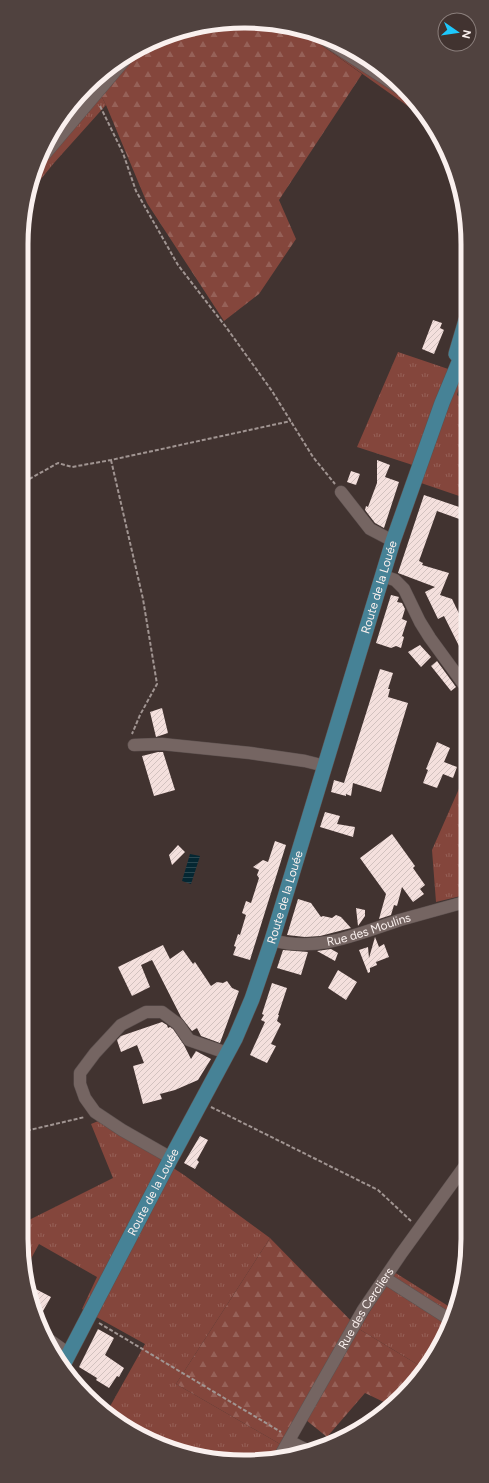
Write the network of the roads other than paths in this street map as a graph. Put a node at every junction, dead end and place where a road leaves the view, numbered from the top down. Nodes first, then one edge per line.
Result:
1 (345, 53) edge
2 (115, 71) edge
3 (375, 72) edge
4 (51, 147) edge
5 (461, 337) edge
6 (461, 357) edge
7 (442, 403) junction
8 (341, 492) road end
9 (393, 541) junction
10 (382, 576) junction
11 (461, 681) edge
12 (134, 745) road end
13 (325, 766) junction
14 (461, 903) edge
15 (272, 940) junction
16 (227, 1053) junction
17 (171, 1158) junction
18 (461, 1171) edge
19 (385, 1278) junction
20 (446, 1317) edge
21 (66, 1359) edge
22 (290, 1439) junction
23 (303, 1447) edge
24 (283, 1452) edge

1 - 3 street
2 - 4 street
5 - 7 main road, Route de la Louée
6 - 7 main road, Route de la Louée
7 - 9 main road, Route de la Louée
8 - 9 street
9 - 10 main road, Route de la Louée
10 - 11 street
10 - 13 main road, Route de la Louée
12 - 13 street
13 - 15 main road, Route de la Louée
14 - 15 street, Rue des Moulins
15 - 16 main road, Route de la Louée
16 - 17 main road, Route de la Louée
16 - 17 street
17 - 21 main road, Route de la Louée
18 - 19 street, Rue des Cercliers
19 - 20 street
19 - 22 street, Rue des Cercliers
22 - 23 street
22 - 24 street, Rue des Cercliers

